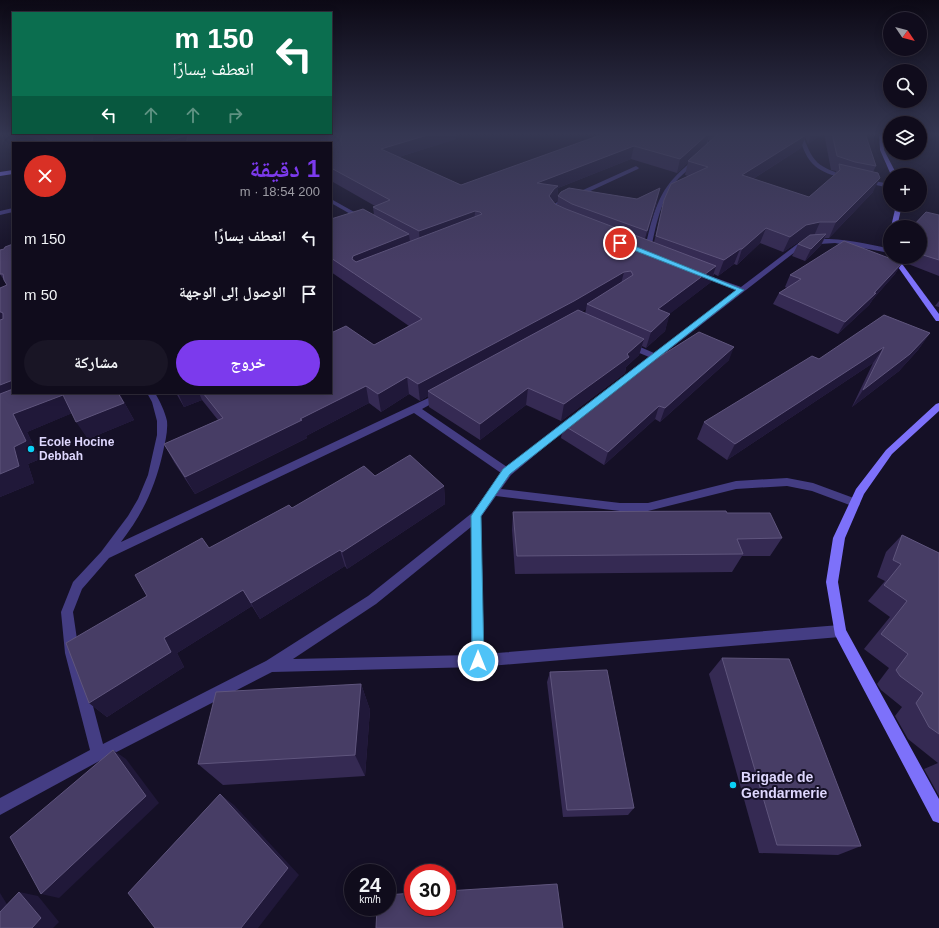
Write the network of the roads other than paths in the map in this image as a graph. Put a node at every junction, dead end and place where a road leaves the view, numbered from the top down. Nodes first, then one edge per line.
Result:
1 (618, 176) edge
2 (678, 176) edge
3 (843, 176) edge
4 (853, 179) edge
5 (861, 181) edge
6 (883, 185) edge
7 (332, 202) edge
8 (12, 210) edge
9 (0, 213) edge
10 (562, 219) edge
11 (372, 224) edge
12 (639, 250) edge
13 (883, 250) edge
14 (646, 253) junction
15 (654, 256) edge
16 (899, 264) edge
17 (690, 270) edge
18 (741, 290) junction
19 (939, 319) edge
20 (619, 340) edge
21 (655, 357) junction
22 (618, 385) edge
23 (449, 390) edge
24 (152, 394) edge
25 (939, 406) edge
26 (414, 409) junction
27 (580, 414) edge
28 (506, 472) junction
29 (493, 492) junction
30 (855, 503) junction
31 (476, 516) junction
32 (105, 555) junction
33 (840, 631) junction
34 (478, 661) junction
35 (271, 666) junction
36 (98, 754) junction
37 (0, 807) edge
38 (939, 815) edge

1 - 10 street
2 - 14 street
3 - 4 street
5 - 6 street
7 - 11 street
8 - 9 street
12 - 14 street
13 - 18 street
14 - 15 street
16 - 19 main road
17 - 18 street
18 - 21 street
20 - 21 street
21 - 22 street
23 - 26 street
24 - 32 street
25 - 30 main road
26 - 28 street
26 - 32 street
27 - 28 street
28 - 29 street
29 - 30 street
29 - 31 street
30 - 33 main road
31 - 34 street
31 - 35 street
32 - 36 street
33 - 34 street
33 - 38 main road
34 - 35 street
35 - 36 street
36 - 37 street

